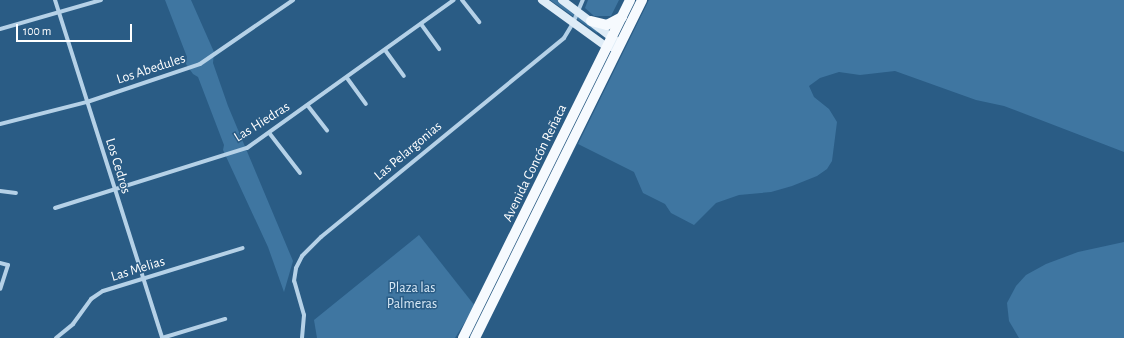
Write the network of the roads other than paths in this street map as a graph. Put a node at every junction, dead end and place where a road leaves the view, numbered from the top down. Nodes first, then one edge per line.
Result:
1 (55, 0) edge
2 (101, 0) edge
3 (294, 0) edge
4 (454, 0) edge
5 (462, 0) edge
6 (542, 0) edge
7 (562, 0) edge
8 (583, 0) edge
9 (630, 0) edge
10 (642, 0) edge
11 (578, 12) junction
12 (59, 13) junction
13 (622, 17) junction
14 (591, 21) junction
15 (478, 22) dead end
16 (573, 23) junction
17 (421, 24) junction
18 (0, 28) edge
19 (612, 36) junction
20 (607, 47) junction
21 (619, 47) junction
22 (439, 49) dead end
23 (385, 50) junction
24 (404, 76) dead end
25 (347, 78) junction
26 (87, 102) junction
27 (366, 104) dead end
28 (308, 106) junction
29 (0, 124) edge
30 (327, 130) dead end
31 (270, 134) junction
32 (300, 174) dead end
33 (0, 191) edge
34 (114, 191) junction
35 (16, 193) dead end
36 (55, 208) dead end
37 (243, 248) dead end
38 (0, 263) edge
39 (143, 278) junction
40 (0, 289) edge
41 (224, 319) dead end
42 (56, 338) edge
43 (162, 338) edge
44 (302, 338) edge
45 (463, 338) edge
46 (475, 338) edge

1 - 12 street, Los Cedros
2 - 12 street
3 - 26 street, Los Abedules
4 - 17 street, Las Hiedras
5 - 15 street
6 - 16 main road
7 - 11 main road
8 - 11 street, Las Pelargonias
9 - 13 main road, Avenida Concón Reñaca
10 - 21 main road, Avenida Concón Reñaca
11 - 14 main road
11 - 16 street, Las Pelargonias
12 - 18 street
12 - 26 street, Los Cedros
13 - 14 main road
13 - 19 main road, Avenida Concón Reñaca
14 - 19 main road
16 - 20 main road
16 - 44 street, Las Pelargonias
17 - 22 street
17 - 23 street, Las Hiedras
19 - 20 main road, Avenida Concón Reñaca
19 - 21 main road
20 - 21 main road
20 - 45 main road, Avenida Concón Reñaca
21 - 46 main road, Avenida Concón Reñaca
23 - 24 street
23 - 25 street, Las Hiedras
25 - 27 street
25 - 28 street, Las Hiedras
26 - 29 street, Los Abedules
26 - 34 street, Los Cedros
28 - 30 street
28 - 31 street, Las Hiedras
31 - 32 street
31 - 34 street, Las Hiedras
33 - 35 street
34 - 36 street, Las Hiedras
34 - 39 street, Los Cedros
37 - 39 street, Las Melias
38 - 40 street
39 - 42 street, Las Melias
39 - 43 street, Los Cedros
41 - 43 street

